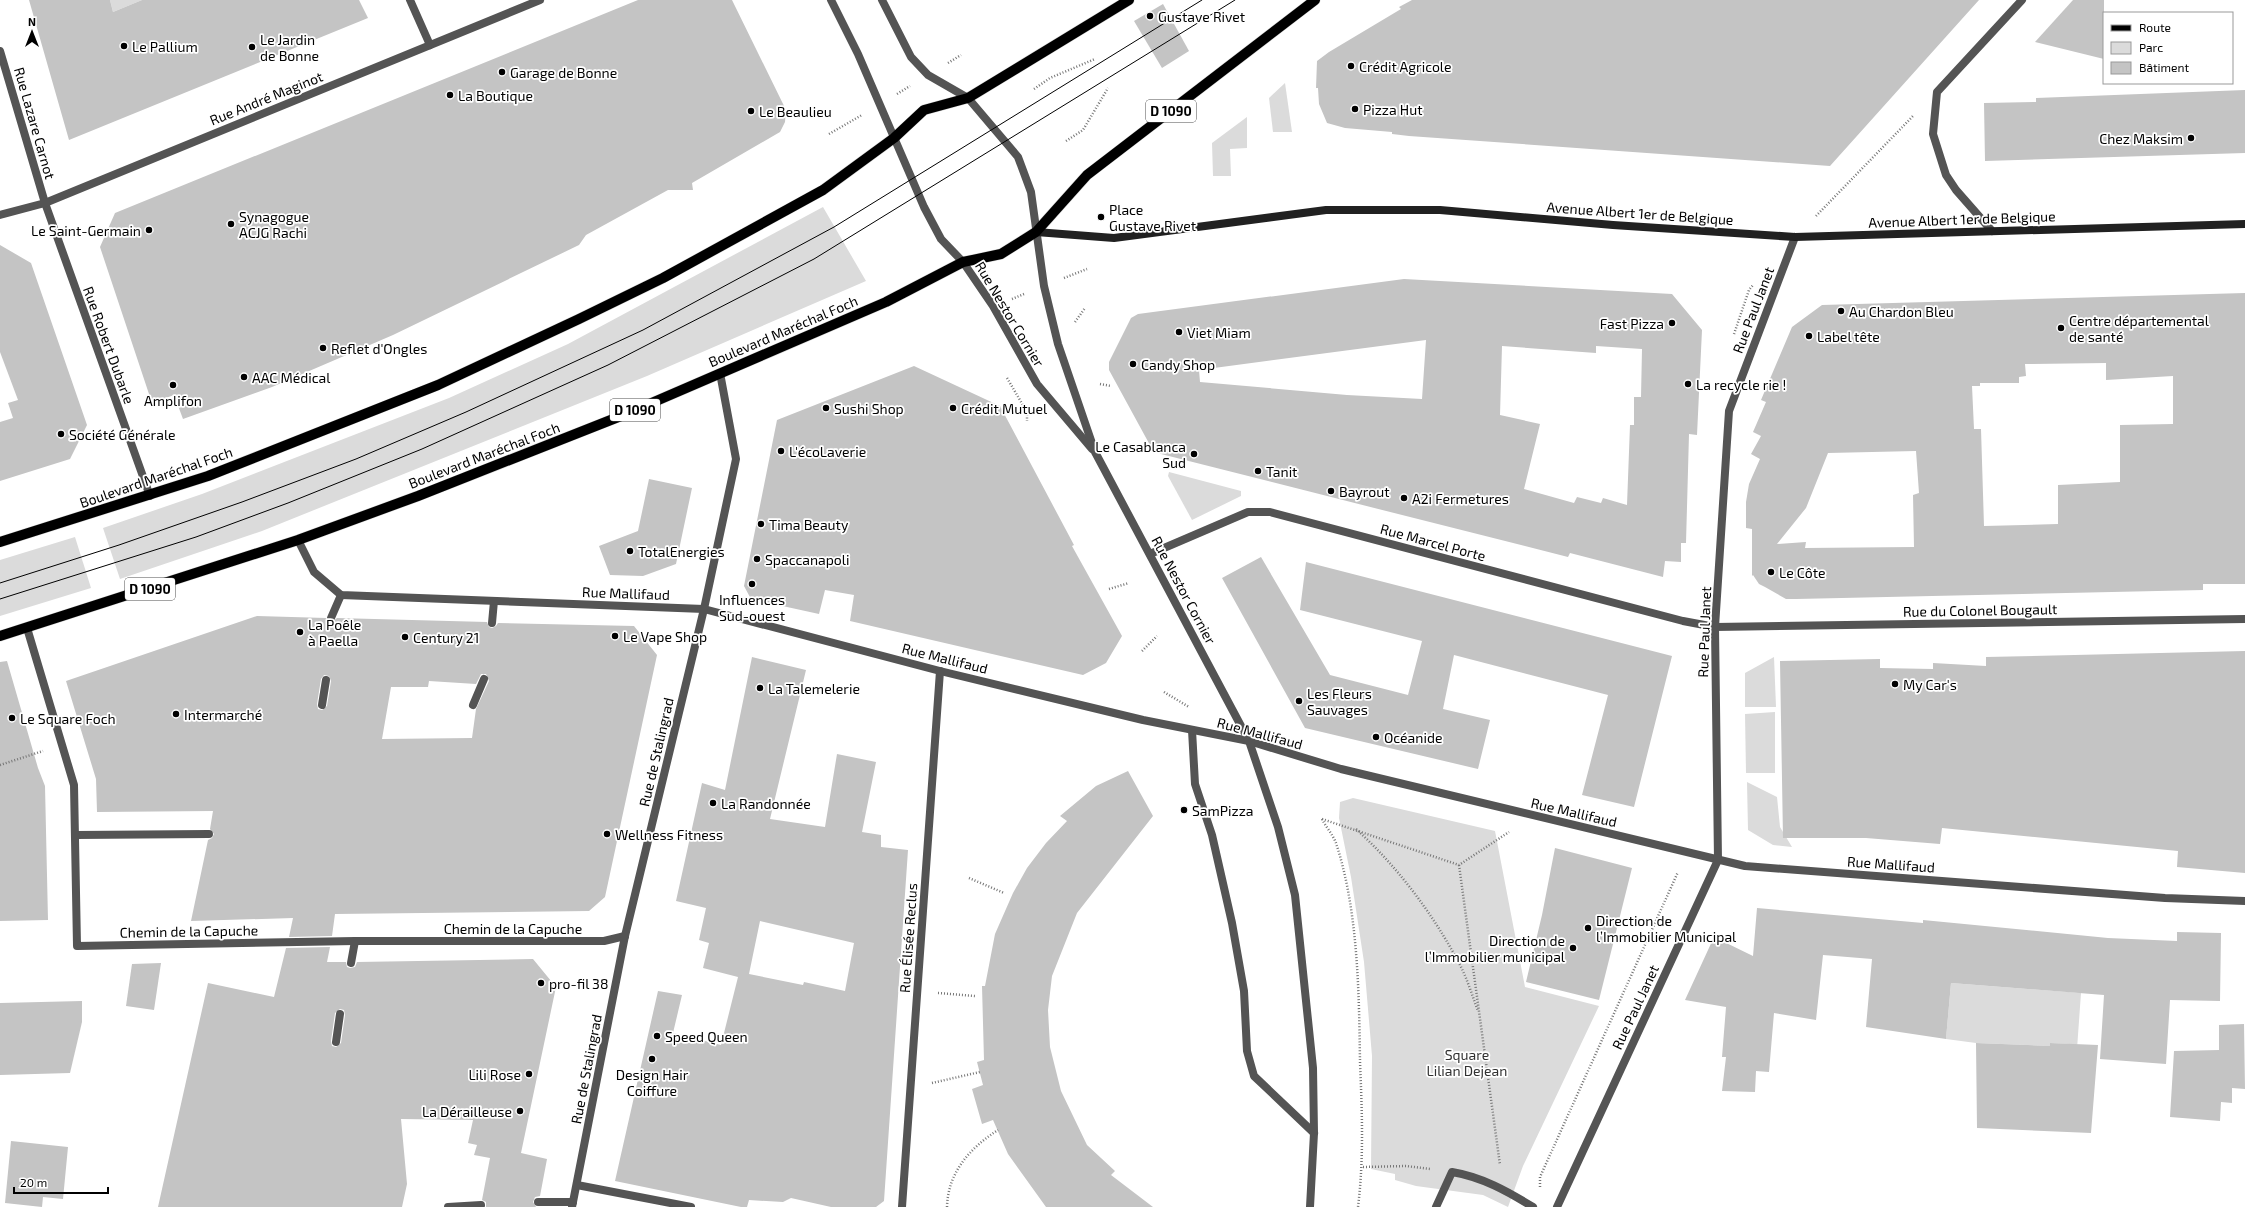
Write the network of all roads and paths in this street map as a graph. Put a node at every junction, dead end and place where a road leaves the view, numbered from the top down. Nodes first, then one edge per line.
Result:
1 (410, 0) edge
2 (540, 0) edge
3 (831, 0) edge
4 (882, 0) edge
5 (1129, 0) edge
6 (1315, 0) edge
7 (2022, 0) edge
8 (430, 45) junction
9 (0, 51) edge
10 (1095, 59) dead end
11 (1108, 88) dead end
12 (1034, 89) dead end
13 (1937, 92) junction
14 (968, 98) junction
15 (894, 138) junction
16 (1066, 141) dead end
17 (45, 203) junction
18 (0, 215) edge
19 (2245, 224) edge
20 (1992, 231) junction
21 (1036, 232) junction
22 (1795, 237) junction
23 (963, 262) junction
24 (1085, 308) dead end
25 (1074, 324) dead end
26 (720, 373) junction
27 (1007, 378) dead end
28 (1100, 384) dead end
29 (1111, 386) dead end
30 (1027, 421) dead end
31 (1095, 452) junction
32 (150, 496) junction
33 (298, 540) junction
34 (0, 542) edge
35 (1150, 554) junction
36 (1129, 583) dead end
37 (1109, 588) dead end
38 (341, 595) junction
39 (494, 601) junction
40 (704, 609) junction
41 (331, 618) dead end
42 (2245, 619) edge
43 (492, 623) dead end
44 (1715, 627) junction
45 (27, 628) junction
46 (0, 636) edge
47 (1157, 636) dead end
48 (1142, 651) dead end
49 (940, 671) junction
50 (326, 680) dead end
51 (484, 680) dead end
52 (473, 705) dead end
53 (322, 706) dead end
54 (1192, 730) junction
55 (1249, 741) junction
56 (61, 746) junction
57 (0, 765) edge
58 (1356, 829) junction
59 (1509, 832) dead end
60 (209, 834) dead end
61 (76, 835) junction
62 (1687, 853) junction
63 (1718, 860) junction
64 (1459, 865) junction
65 (969, 878) dead end
66 (1004, 893) dead end
67 (2245, 901) edge
68 (625, 936) junction
69 (355, 942) junction
70 (351, 963) dead end
71 (917, 992) junction
72 (975, 996) dead end
73 (340, 1014) dead end
74 (1480, 1016) junction
75 (336, 1042) dead end
76 (980, 1072) dead end
77 (910, 1088) junction
78 (998, 1130) dead end
79 (1314, 1133) junction
80 (1363, 1167) junction
81 (1452, 1172) junction
82 (577, 1185) junction
83 (1503, 1189) junction
84 (1540, 1191) dead end
85 (538, 1202) dead end
86 (573, 1204) edge
87 (482, 1205) dead end
88 (448, 1207) edge
89 (691, 1207) edge
90 (902, 1207) edge
91 (947, 1207) edge
92 (1310, 1207) edge
93 (1358, 1207) edge
94 (1436, 1207) edge
95 (1533, 1207) edge
96 (1557, 1207) edge

1 - 8 street
2 - 8 street, Rue André Maginot
3 - 15 street
4 - 14 street
5 - 14 main road
6 - 21 main road, D 1090
7 - 13 street
8 - 17 street, Rue André Maginot
9 - 17 street, Rue Lazare Carnot
10 - 12 path
11 - 16 path
13 - 20 street
13 - 22 path
14 - 15 main road
14 - 21 street
15 - 23 street
15 - 32 main road, Boulevard Maréchal Foch
17 - 18 street, Rue André Maginot
17 - 32 street, Rue Robert Dubarle
19 - 20 main road, Avenue Albert 1er de Belgique
20 - 22 main road, Avenue Albert 1er de Belgique
21 - 22 main road, Avenue Albert 1er de Belgique
21 - 23 main road, D 1090
21 - 31 street, Rue Nestor Cornier
22 - 44 street, Rue Paul Janet
23 - 26 main road, Boulevard Maréchal Foch / D 1090
23 - 31 street, Rue Nestor Cornier
24 - 25 path
26 - 33 main road, Boulevard Maréchal Foch / D 1090
26 - 40 street, Rue de Stalingrad
27 - 30 path
28 - 29 path
31 - 35 street, Rue Nestor Cornier
32 - 34 main road, Boulevard Maréchal Foch
33 - 38 street
33 - 45 main road, Boulevard Maréchal Foch / D 1090
35 - 44 street, Rue Marcel Porte
35 - 55 street, Rue Nestor Cornier
36 - 37 path
38 - 39 street, Rue Mallifaud
38 - 41 street
39 - 40 street, Rue Mallifaud
39 - 43 street
40 - 49 street, Rue Mallifaud
40 - 68 street, Rue de Stalingrad
42 - 44 street, Rue du Colonel Bougault
44 - 63 street, Rue Paul Janet
45 - 46 main road, Boulevard Maréchal Foch / D 1090
45 - 56 street, Chemin de la Capuche
47 - 48 path
49 - 54 street, Rue Mallifaud
49 - 71 street, Rue Élisée Reclus
50 - 53 street
51 - 52 street
54 - 55 street, Rue Mallifaud
54 - 79 street
55 - 62 street, Rue Mallifaud
55 - 79 street, Rue Nestor Cornier
56 - 57 path
56 - 61 street, Chemin de la Capuche
58 - 64 path
58 - 74 path
58 - 80 path
59 - 64 path
60 - 61 street
61 - 69 street, Chemin de la Capuche
62 - 63 street, Rue Mallifaud
62 - 84 path
63 - 67 street, Rue Mallifaud
63 - 96 street, Rue Paul Janet
64 - 74 path
65 - 66 path
68 - 69 street, Chemin de la Capuche
68 - 82 street, Rue de Stalingrad
69 - 70 street
71 - 72 path
71 - 77 street, Rue Élisée Reclus
73 - 75 street
74 - 83 path
76 - 77 path
77 - 90 street, Rue Élisée Reclus
78 - 91 path
79 - 92 street, Rue Nestor Cornier
80 - 81 path
80 - 93 path
81 - 83 street
81 - 94 street
82 - 86 street, Rue de Stalingrad
82 - 89 street
83 - 95 street
85 - 86 street
87 - 88 street

